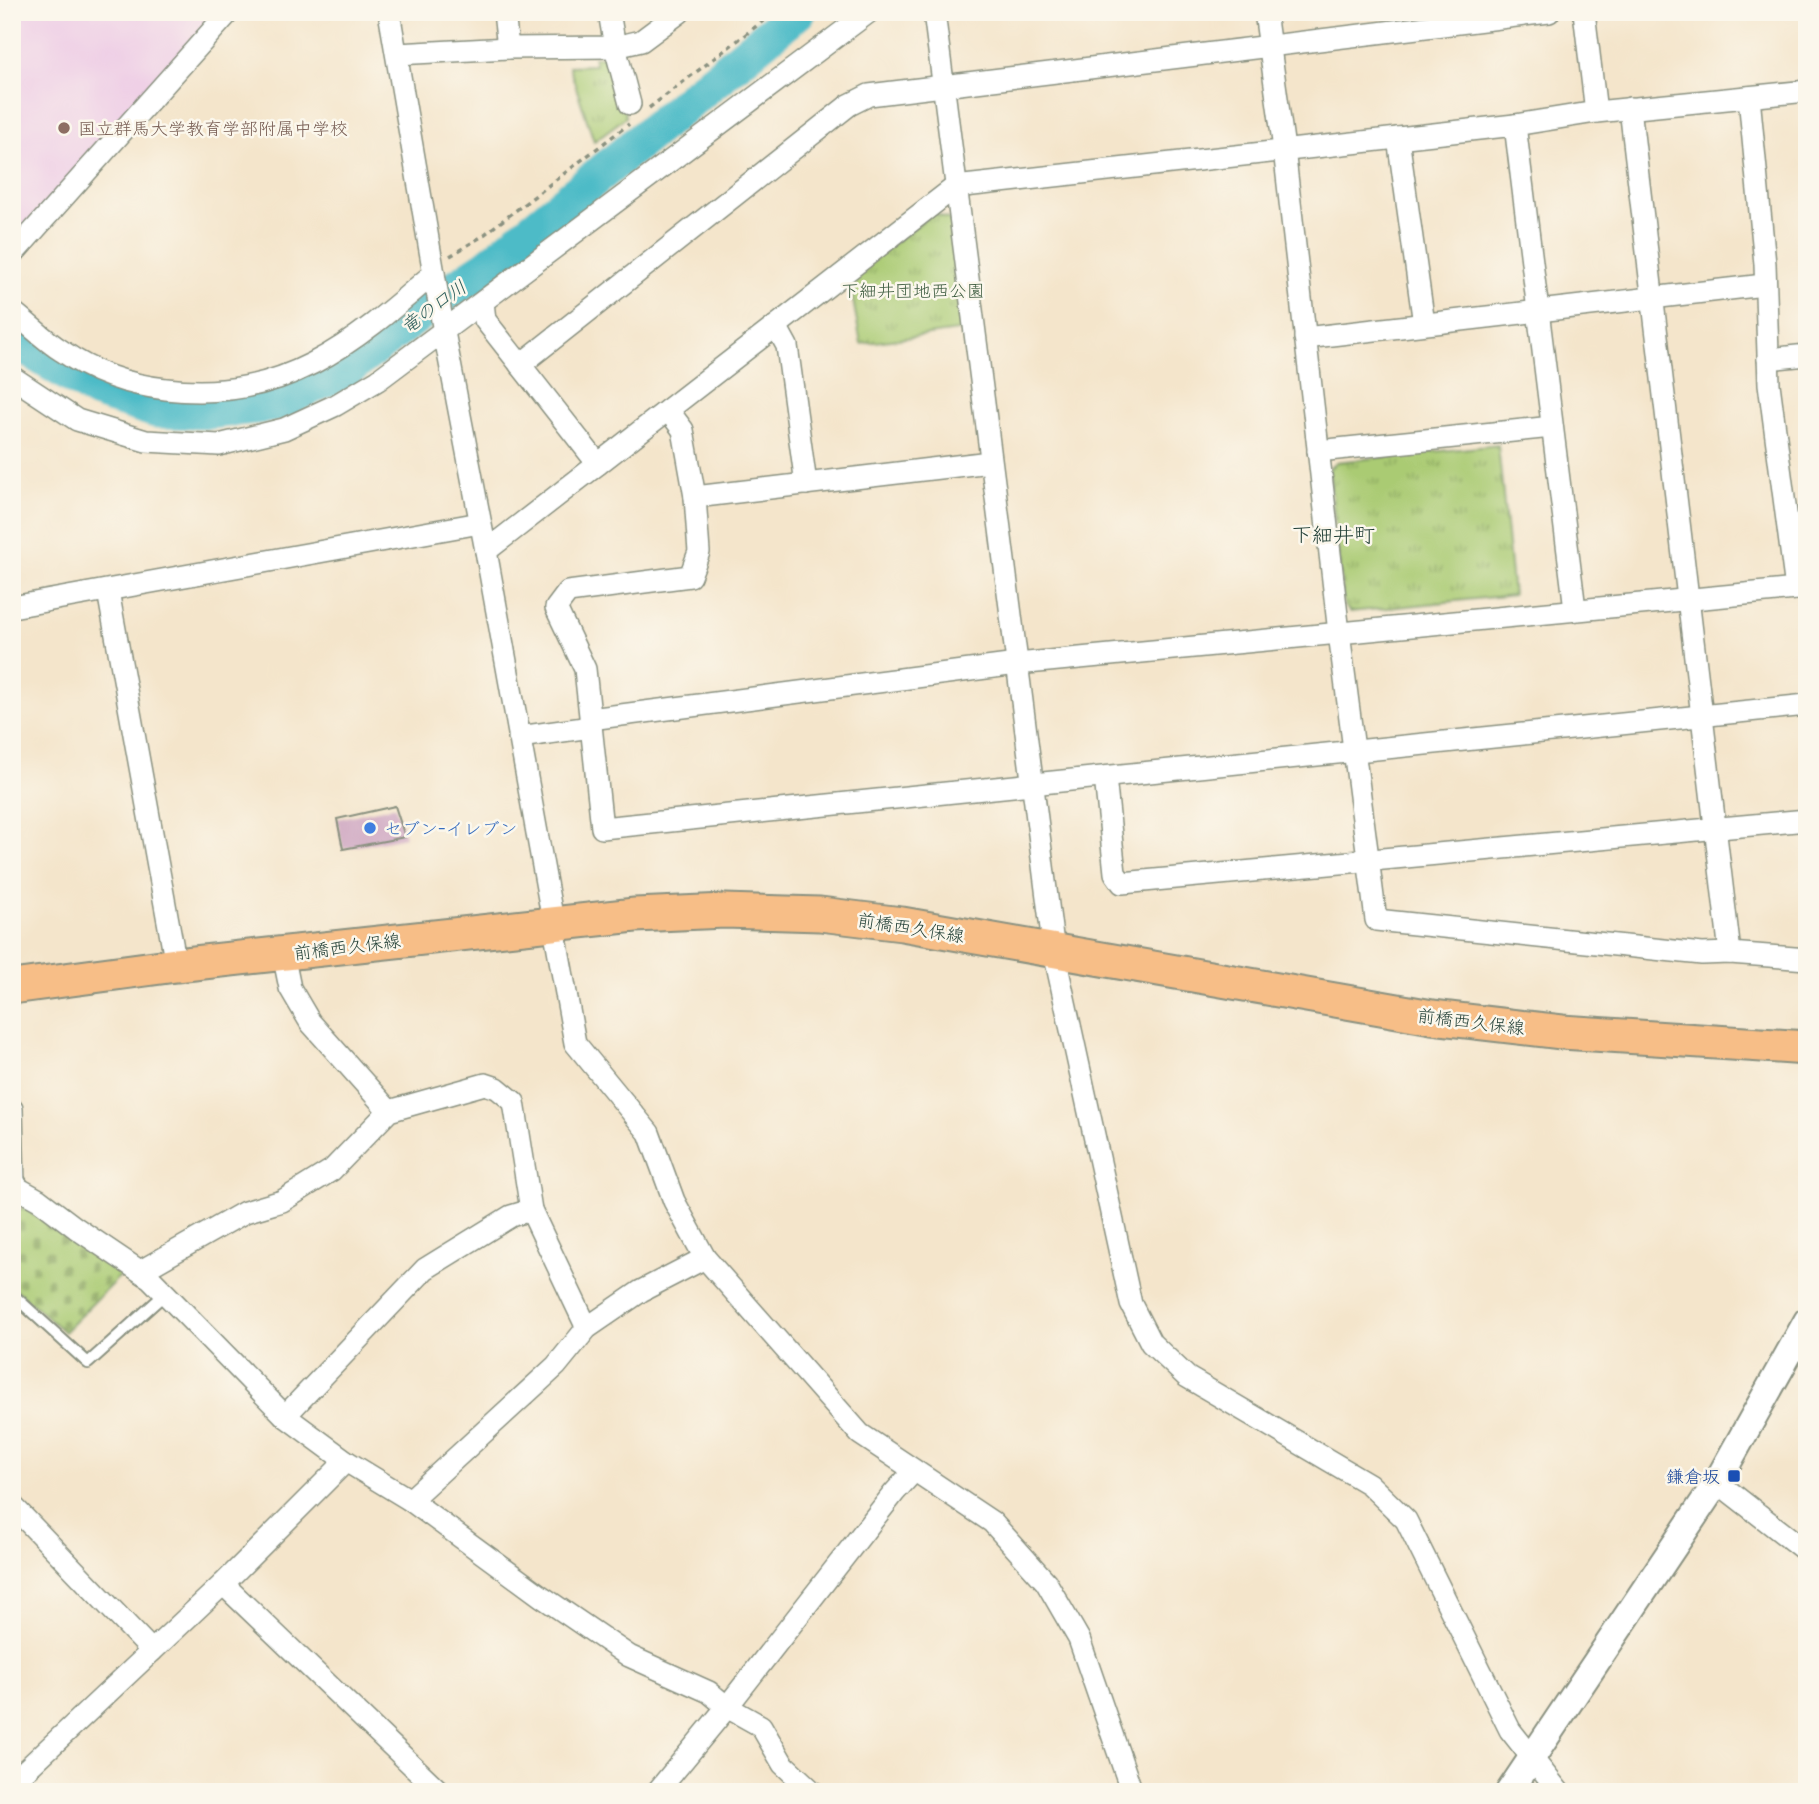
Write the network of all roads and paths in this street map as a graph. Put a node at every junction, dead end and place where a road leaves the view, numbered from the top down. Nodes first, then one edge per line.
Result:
1 (229, 12) edge
2 (389, 12) edge
3 (504, 12) edge
4 (609, 12) edge
5 (680, 12) edge
6 (775, 12) edge
7 (869, 12) edge
8 (934, 12) edge
9 (1265, 12) edge
10 (1549, 12) edge
11 (1584, 12) edge
12 (1269, 46) junction
13 (615, 47) junction
14 (509, 48) junction
15 (397, 54) junction
16 (943, 86) junction
17 (1807, 91) edge
18 (1749, 97) junction
19 (1630, 108) junction
20 (636, 112) junction
21 (1595, 112) junction
22 (1515, 125) junction
23 (1398, 138) junction
24 (1284, 149) junction
25 (955, 187) junction
26 (12, 255) edge
27 (434, 277) junction
28 (1765, 285) junction
29 (1653, 298) junction
30 (484, 302) junction
31 (12, 311) edge
32 (1538, 311) junction
33 (1424, 324) junction
34 (776, 326) junction
35 (443, 329) junction
36 (1305, 338) junction
37 (1807, 355) edge
38 (1768, 359) junction
39 (520, 365) junction
40 (12, 377) edge
41 (668, 410) junction
42 (1552, 427) junction
43 (1318, 451) junction
44 (990, 462) junction
45 (598, 464) junction
46 (806, 484) junction
47 (695, 497) junction
48 (480, 523) junction
49 (486, 551) junction
50 (1801, 589) edge
51 (108, 591) junction
52 (1688, 599) junction
53 (12, 607) edge
54 (1574, 610) junction
55 (1339, 633) junction
56 (1017, 664) junction
57 (1807, 705) edge
58 (1702, 716) junction
59 (591, 723) junction
60 (519, 737) junction
61 (1354, 751) junction
62 (1105, 777) junction
63 (1032, 784) junction
64 (1807, 820) edge
65 (1715, 828) junction
66 (1368, 860) junction
67 (552, 923) junction
68 (1054, 952) junction
69 (1730, 953) junction
70 (283, 954) junction
71 (1807, 959) edge
72 (176, 964) junction
73 (12, 987) edge
74 (1807, 1048) edge
75 (12, 1109) edge
76 (389, 1111) junction
77 (13, 1186) edge
78 (531, 1210) junction
79 (705, 1258) junction
80 (141, 1271) junction
81 (166, 1293) junction
82 (12, 1294) edge
83 (1807, 1321) edge
84 (587, 1328) junction
85 (285, 1416) junction
86 (346, 1461) junction
87 (913, 1472) junction
88 (1717, 1482) junction
89 (410, 1500) junction
90 (12, 1505) edge
91 (1807, 1552) edge
92 (223, 1584) junction
93 (152, 1651) junction
94 (727, 1707) junction
95 (1532, 1759) junction
96 (12, 1783) edge
97 (440, 1792) edge
98 (657, 1792) edge
99 (813, 1792) edge
100 (1132, 1792) edge
101 (1509, 1792) edge
102 (1559, 1792) edge

1 - 26 street
2 - 15 street
3 - 14 street
4 - 13 street
5 - 13 street
6 - 20 path
7 - 30 street
8 - 16 street
9 - 12 street
10 - 12 street
11 - 21 street
12 - 16 street
12 - 24 street
13 - 14 street
13 - 20 street
14 - 15 street
15 - 27 street
16 - 25 street
16 - 39 street
17 - 18 street
18 - 19 street
18 - 28 street
19 - 21 street
19 - 29 street
20 - 27 path
21 - 22 street
22 - 23 street
22 - 32 street
23 - 24 street
23 - 33 street
24 - 25 street
24 - 36 street
25 - 34 street
25 - 44 street
27 - 31 street
27 - 35 street
28 - 29 street
28 - 38 street
29 - 32 street
29 - 52 street
30 - 35 street
30 - 39 street
32 - 33 street
32 - 42 street
33 - 36 street
34 - 41 street
34 - 46 street
35 - 40 street
35 - 48 street
36 - 43 street
37 - 38 street
38 - 50 street
39 - 45 street
41 - 45 street
41 - 47 street
42 - 43 street
42 - 54 street
43 - 55 street
44 - 46 street
44 - 56 street
45 - 49 street
46 - 47 street
47 - 59 street
48 - 49 street
48 - 51 street
49 - 60 street
50 - 52 street
51 - 53 street
51 - 72 street
52 - 54 street
52 - 58 street
54 - 55 street
55 - 56 street
55 - 61 street
56 - 59 street
56 - 63 street
57 - 58 street
58 - 61 street
58 - 65 street
59 - 60 street
59 - 63 street
60 - 67 street
61 - 62 street
61 - 66 street
62 - 63 street
62 - 66 street
63 - 68 street
64 - 65 street
65 - 66 street
65 - 69 street
66 - 69 street
67 - 68 main road, 前橋西久保線
67 - 70 main road, 前橋西久保線
67 - 79 street
68 - 74 main road, 前橋西久保線
68 - 95 street
69 - 71 street
70 - 72 main road, 前橋西久保線
70 - 76 street
72 - 73 main road, 前橋西久保線
75 - 77 street
76 - 78 street
76 - 80 street
77 - 80 street
78 - 84 street
78 - 85 street
79 - 84 street
79 - 87 street
80 - 81 street
81 - 82 lane
81 - 85 street
83 - 88 street
84 - 89 street
85 - 86 street
86 - 89 street
86 - 92 street
87 - 94 street
87 - 100 street
88 - 91 street
88 - 95 street
89 - 94 street
90 - 93 street
92 - 93 street
92 - 97 street
93 - 96 street
94 - 98 street
94 - 99 street
95 - 101 street
95 - 102 street

